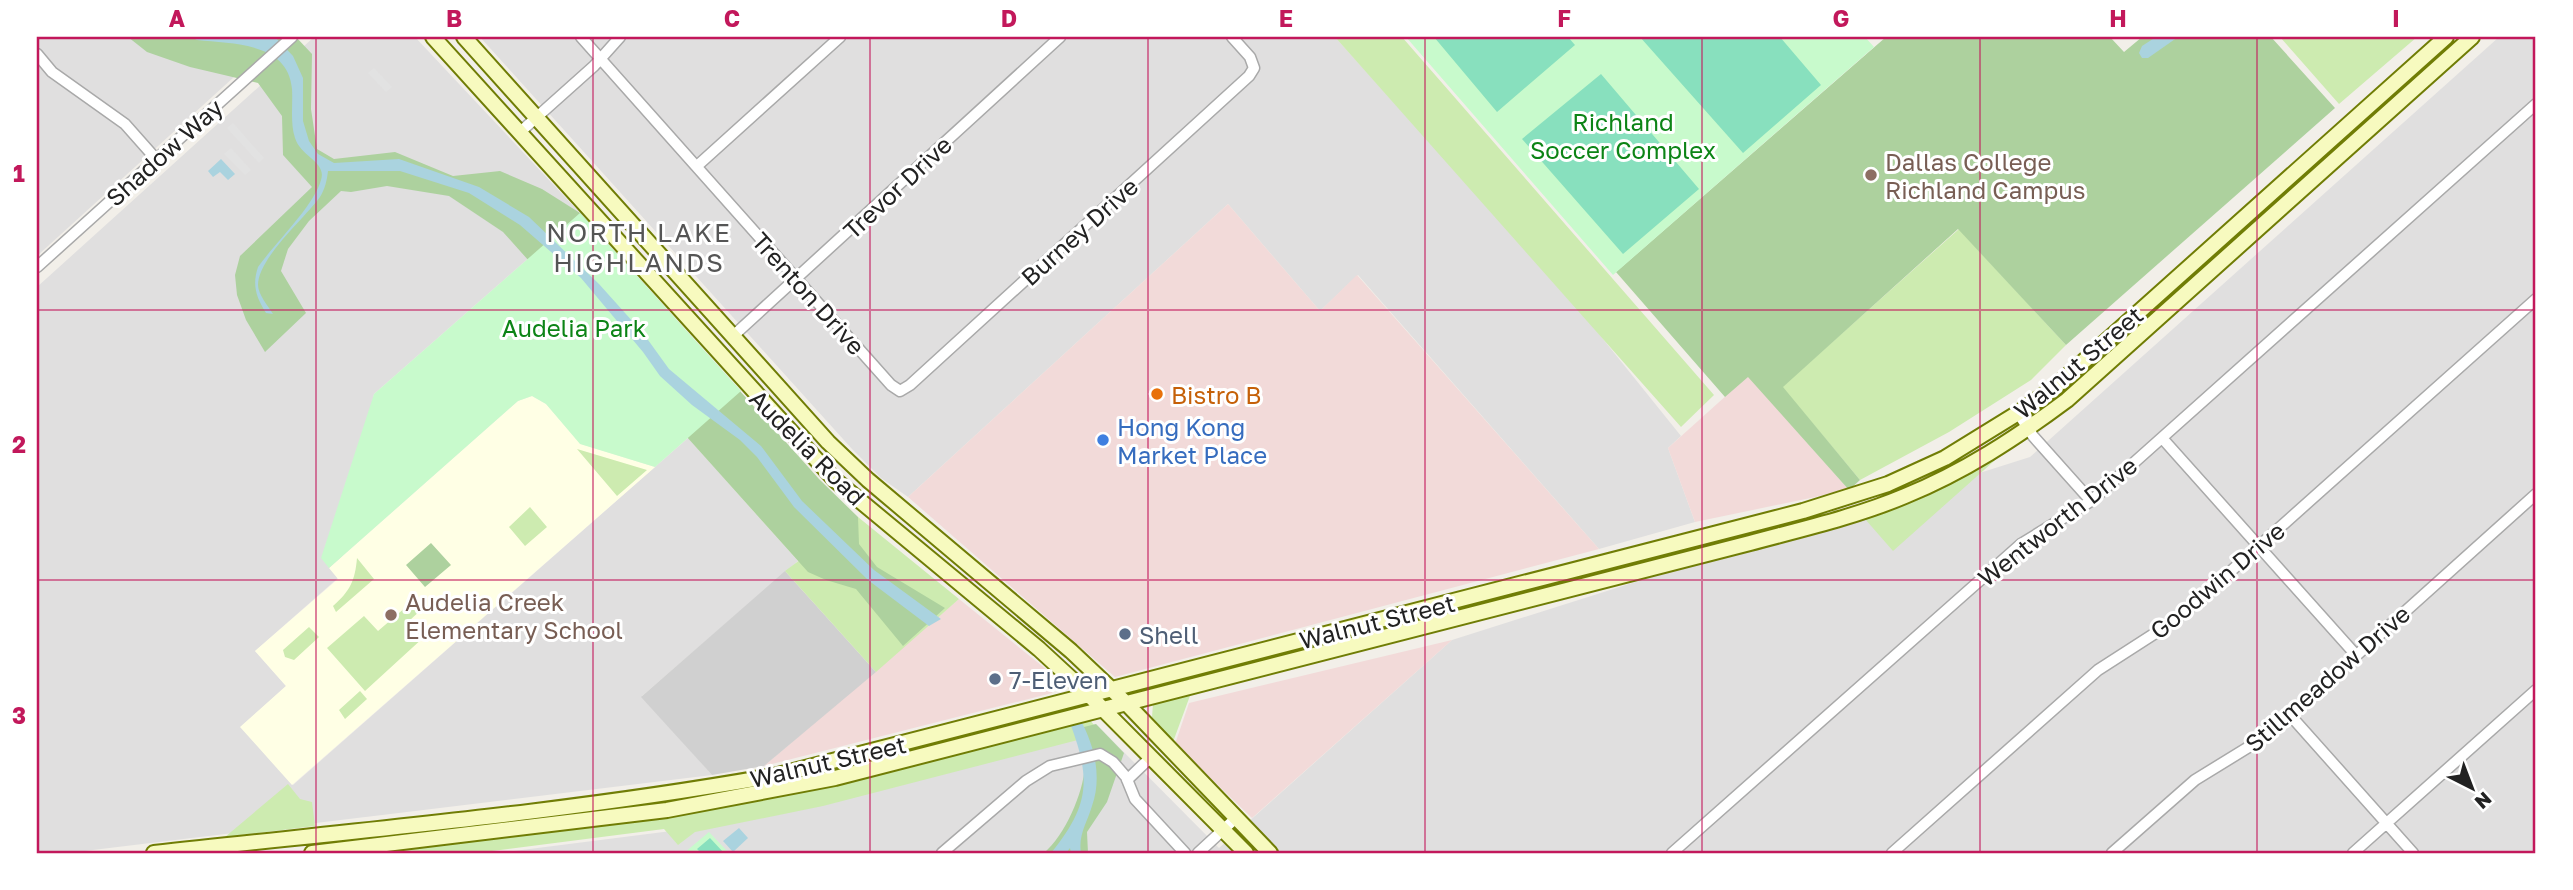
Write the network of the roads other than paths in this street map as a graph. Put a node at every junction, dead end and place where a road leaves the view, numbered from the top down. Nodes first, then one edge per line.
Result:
1 (292, 37) edge
2 (433, 37) edge
3 (464, 37) edge
4 (581, 37) edge
5 (620, 37) edge
6 (840, 37) edge
7 (1060, 37) edge
8 (1232, 37) edge
9 (2431, 37) edge
10 (2446, 37) edge
11 (2468, 38) edge
12 (37, 54) edge
13 (600, 59) junction
14 (2417, 62) junction
15 (2536, 104) edge
16 (537, 117) junction
17 (519, 133) junction
18 (156, 159) junction
19 (697, 166) junction
20 (587, 173) junction
21 (598, 186) junction
22 (569, 188) junction
23 (582, 201) junction
24 (37, 267) edge
25 (796, 279) junction
26 (2536, 299) edge
27 (733, 336) junction
28 (717, 351) junction
29 (900, 391) joint
30 (2018, 413) junction
31 (2028, 430) junction
32 (2162, 438) junction
33 (2536, 494) edge
34 (2091, 501) junction
35 (1803, 511) junction
36 (906, 512) junction
37 (892, 527) junction
38 (1750, 543) junction
39 (2259, 546) junction
40 (1593, 565) junction
41 (1597, 582) junction
42 (1426, 608) junction
43 (1429, 626) junction
44 (2356, 655) junction
45 (1112, 690) junction
46 (2536, 690) edge
47 (1090, 696) junction
48 (1126, 703) junction
49 (1103, 709) junction
50 (2290, 715) junction
51 (1151, 757) junction
52 (1127, 780) junction
53 (1237, 817) junction
54 (2387, 823) junction
55 (1224, 830) junction
56 (326, 834) junction
57 (327, 852) edge
58 (154, 853) edge
59 (312, 853) edge
60 (942, 853) edge
61 (1185, 853) edge
62 (1198, 853) edge
63 (1246, 853) edge
64 (1270, 853) edge
65 (1672, 853) edge
66 (1892, 853) edge
67 (2112, 853) edge
68 (2353, 853) edge
69 (2413, 853) edge

1 - 18 street, Shadow Way
2 - 17 main road, Audelia Road
3 - 16 main road, Audelia Road
4 - 13 street, Trenton Drive
5 - 13 street
6 - 19 street
7 - 25 street, Trevor Drive
8 - 29 street, Burney Drive
9 - 14 main road
10 - 14 main road, Walnut Street
11 - 31 main road, Walnut Street
12 - 18 street
13 - 16 street
13 - 19 street, Trenton Drive
14 - 30 main road, Walnut Street
15 - 32 street, Wentworth Drive
16 - 17 street
16 - 20 main road, Audelia Road
17 - 22 main road, Audelia Road
18 - 24 street, Shadow Way
19 - 25 street, Trenton Drive
20 - 21 main road, Audelia Road
20 - 22 main road
21 - 23 main road
21 - 27 main road, Audelia Road
22 - 23 main road, Audelia Road
23 - 28 main road, Audelia Road
25 - 27 street, Trevor Drive
25 - 29 street, Trenton Drive
26 - 39 street, Goodwin Drive
27 - 28 main road
27 - 36 main road, Audelia Road
28 - 37 main road, Audelia Road
30 - 31 street
30 - 35 main road, Walnut Street
31 - 34 street
31 - 38 main road, Walnut Street
32 - 34 street, Wentworth Drive
32 - 39 street
33 - 44 street, Stillmeadow Drive
34 - 65 street, Wentworth Drive
35 - 38 main road
35 - 40 main road, Walnut Street
36 - 37 main road
36 - 45 main road, Audelia Road
37 - 47 main road, Audelia Road
38 - 41 main road, Walnut Street
39 - 44 street
39 - 66 street, Goodwin Drive
40 - 41 main road
40 - 42 main road, Walnut Street
41 - 43 main road, Walnut Street
42 - 43 main road
42 - 45 main road, Walnut Street
43 - 48 main road, Walnut Street
44 - 50 street, Stillmeadow Drive
45 - 47 main road, Walnut Street
45 - 48 main road, Audelia Road
46 - 54 street
47 - 49 main road, Audelia Road
47 - 56 main road, Walnut Street
48 - 49 main road, Walnut Street
48 - 53 main road, Audelia Road
49 - 51 main road, Audelia Road
49 - 57 main road, Walnut Street
50 - 54 street
50 - 67 street, Stillmeadow Drive
51 - 52 street
51 - 55 main road, Audelia Road
52 - 60 street
52 - 61 street
53 - 55 street
53 - 64 main road, Audelia Road
54 - 68 street
54 - 69 street
55 - 62 street
55 - 63 main road, Audelia Road
56 - 57 main road
56 - 58 main road, Walnut Street
57 - 59 main road, Walnut Street

